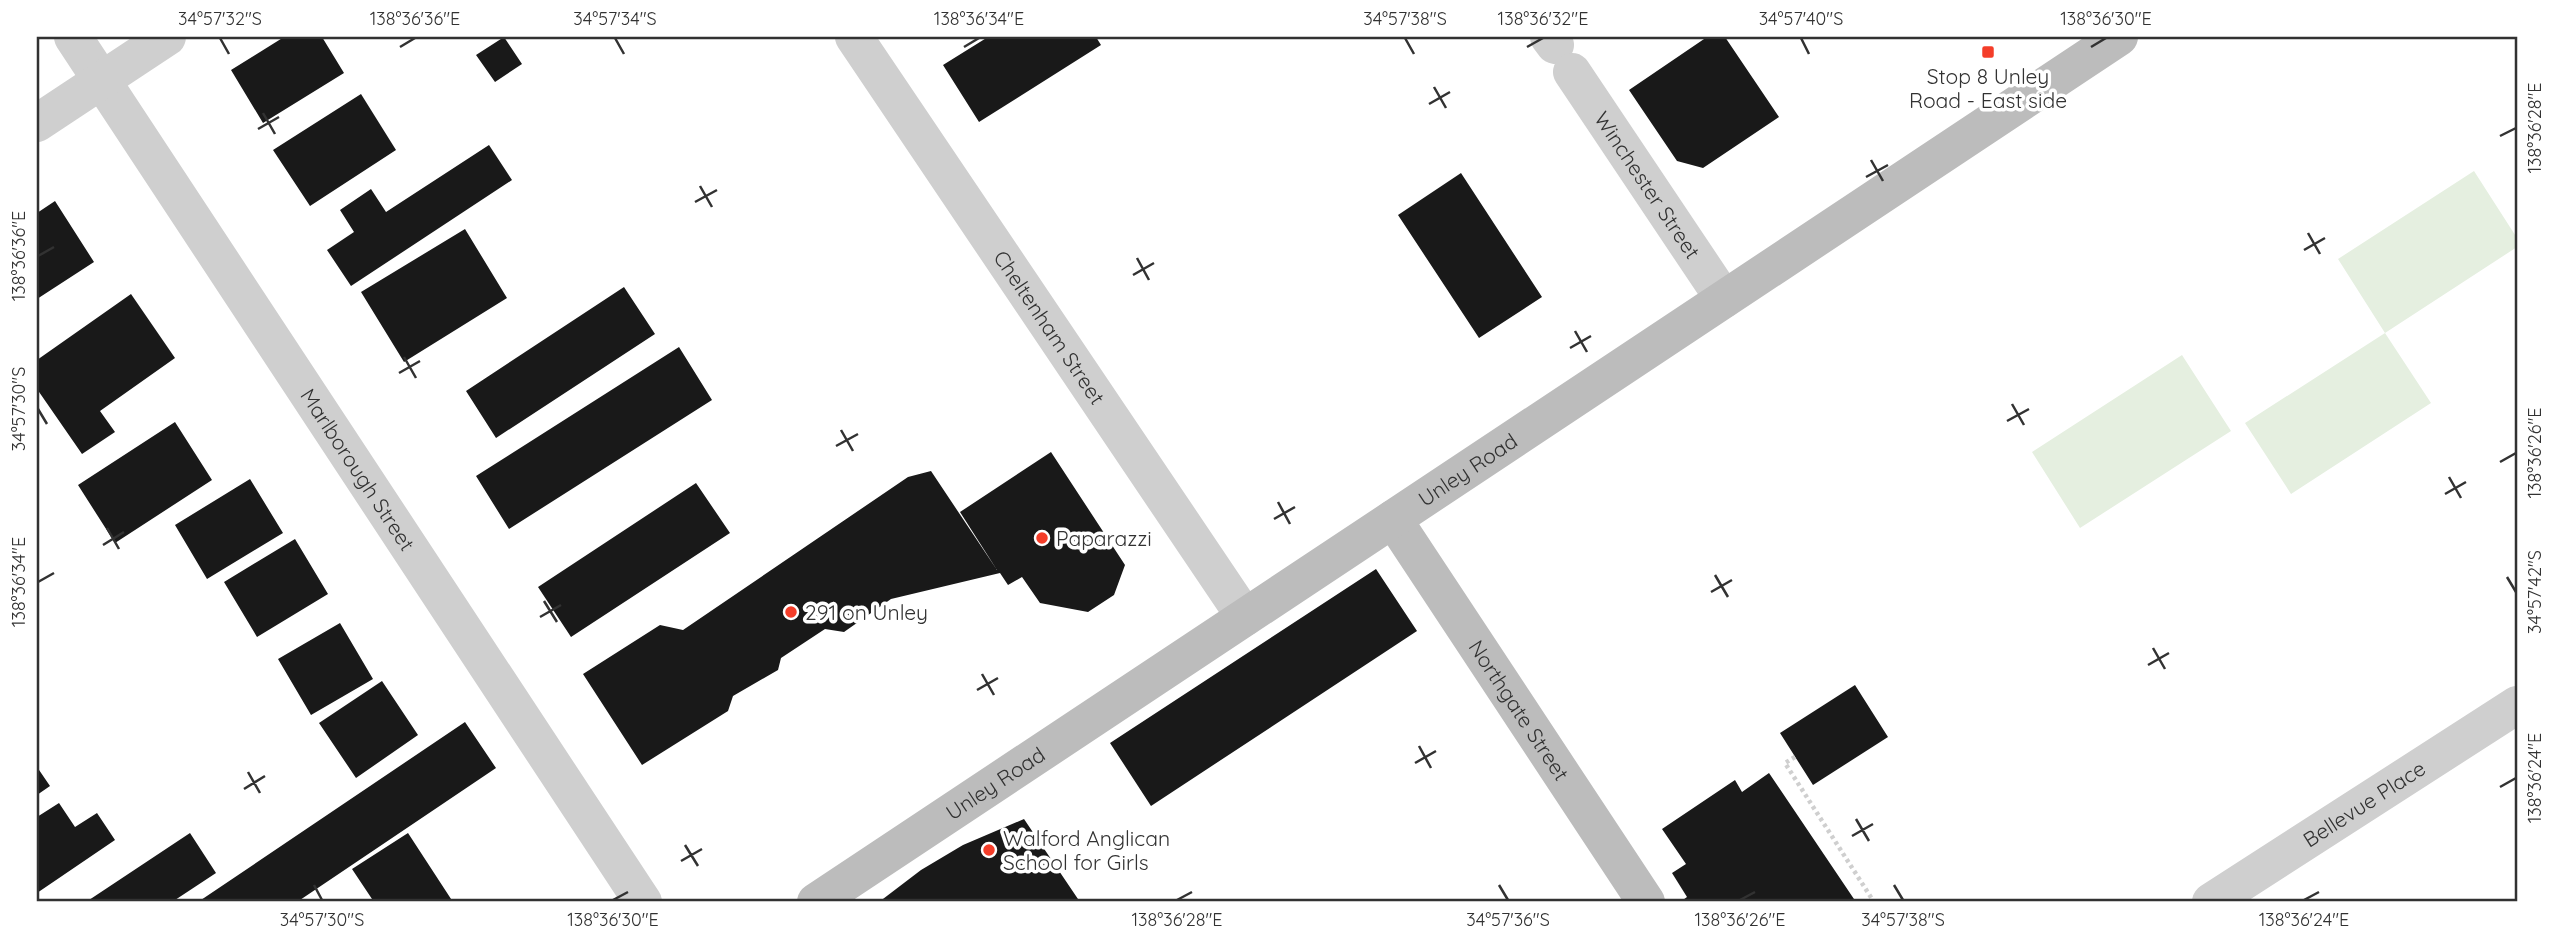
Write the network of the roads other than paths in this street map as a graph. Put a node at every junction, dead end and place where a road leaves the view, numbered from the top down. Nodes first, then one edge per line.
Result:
1 (73, 37) edge
2 (167, 37) edge
3 (854, 37) edge
4 (2119, 37) edge
5 (1559, 51) edge
6 (101, 80) junction
7 (37, 123) edge
8 (1724, 299) junction
9 (1394, 519) junction
10 (1245, 617) junction
11 (2517, 705) edge
12 (643, 902) edge
13 (816, 902) edge
14 (1646, 902) edge
15 (2211, 902) edge

1 - 6 street, Marlborough Street
2 - 6 street
3 - 10 street, Cheltenham Street
4 - 8 main road, Unley Road
5 - 8 street, Winchester Street
6 - 7 street
6 - 12 street, Marlborough Street
8 - 9 main road, Unley Road
9 - 10 main road, Unley Road
9 - 14 main road, Northgate Street
10 - 13 main road, Unley Road
11 - 15 street, Bellevue Place

